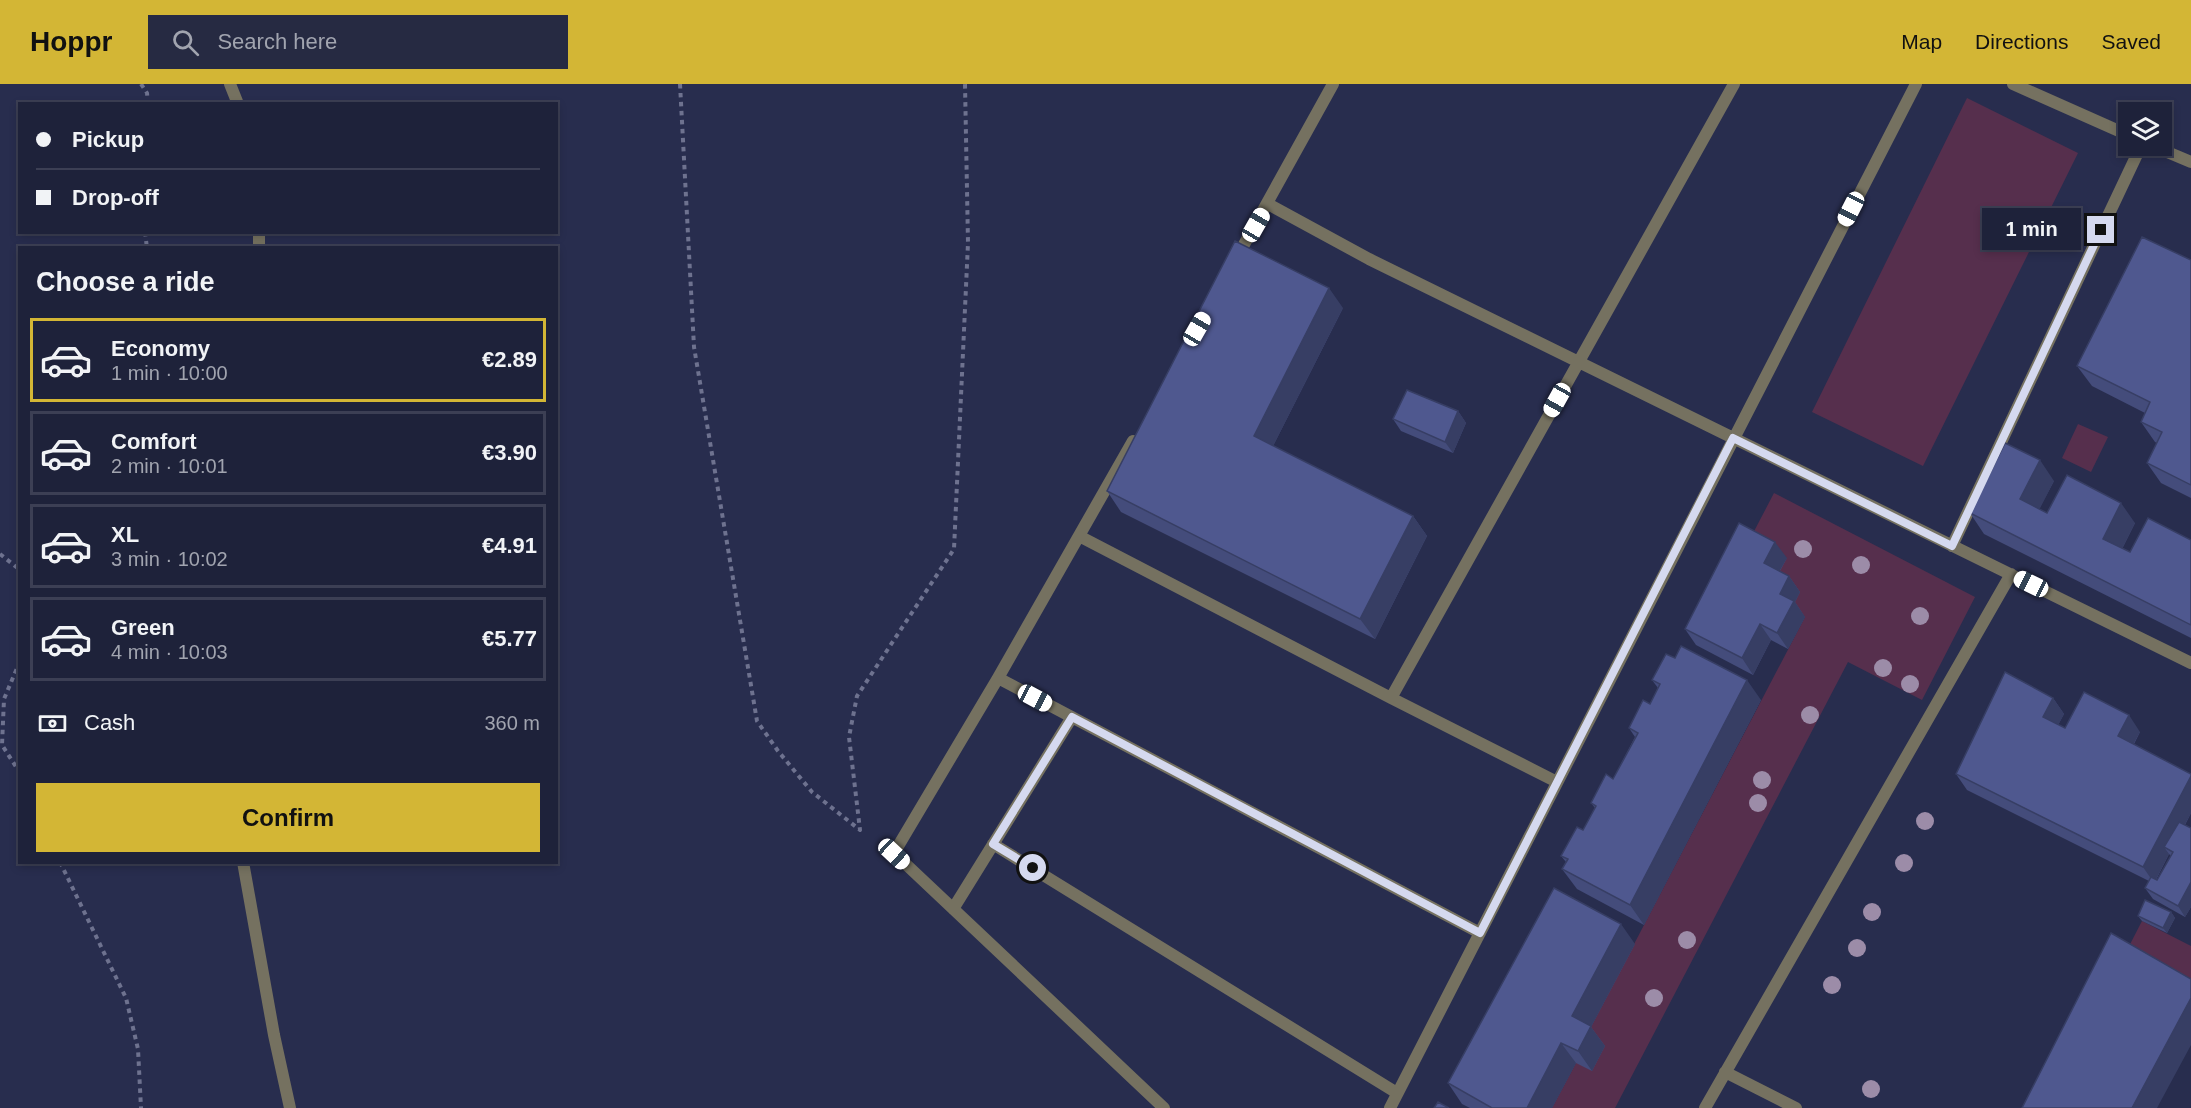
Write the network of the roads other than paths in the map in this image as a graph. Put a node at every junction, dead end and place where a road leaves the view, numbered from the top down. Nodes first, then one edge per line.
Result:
1 (230, 84) edge
2 (1333, 84) edge
3 (1734, 84) edge
4 (1916, 84) edge
5 (2013, 84) edge
6 (237, 102) edge
7 (2118, 131) edge
8 (2172, 154) edge
9 (2136, 156) edge
10 (2191, 162) edge
11 (1268, 204) junction
12 (1232, 266) edge
13 (1579, 362) junction
14 (1138, 433) edge
15 (1733, 438) junction
16 (1079, 536) junction
17 (1952, 546) junction
18 (2011, 574) junction
19 (2191, 663) edge
20 (998, 678) junction
21 (1391, 698) junction
22 (1072, 717) junction
23 (1557, 782) junction
24 (993, 844) junction
25 (243, 864) edge
26 (953, 909) junction
27 (1480, 933) junction
28 (1725, 1072) junction
29 (1397, 1093) junction
30 (290, 1108) edge
31 (1164, 1108) edge
32 (1390, 1108) edge
33 (1705, 1108) edge
34 (1796, 1108) edge

1 - 6 street
2 - 11 street
3 - 13 street
4 - 15 street
5 - 7 street
8 - 10 street
9 - 17 street
11 - 12 street
11 - 13 street
13 - 15 street
13 - 21 street
14 - 16 street
15 - 17 street
15 - 23 street
16 - 20 street
16 - 21 street
17 - 18 street
18 - 19 street
18 - 28 street
20 - 22 street
20 - 26 street
21 - 23 street
22 - 24 street
22 - 27 street
23 - 27 street
24 - 26 street
24 - 29 street
25 - 30 street
26 - 31 street
27 - 29 street
28 - 33 street
28 - 34 street
29 - 32 street

